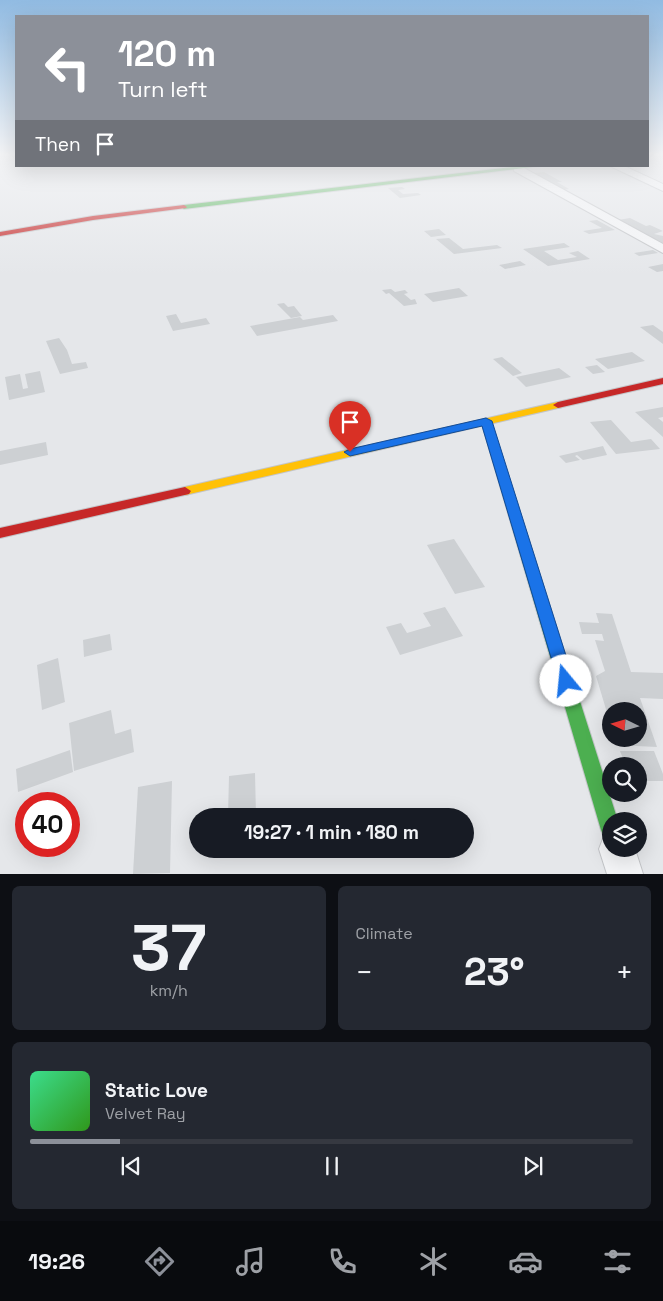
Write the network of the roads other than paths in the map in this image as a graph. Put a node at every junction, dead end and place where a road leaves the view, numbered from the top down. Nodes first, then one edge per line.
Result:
1 (299, 194) edge
2 (564, 194) edge
3 (0, 234) edge
4 (663, 249) edge
5 (663, 381) edge
6 (486, 421) junction
7 (0, 532) edge
8 (605, 812) edge
9 (620, 857) edge
10 (625, 874) edge

1 - 3 street
2 - 4 street
5 - 6 street
6 - 7 street
6 - 8 street
9 - 10 street

